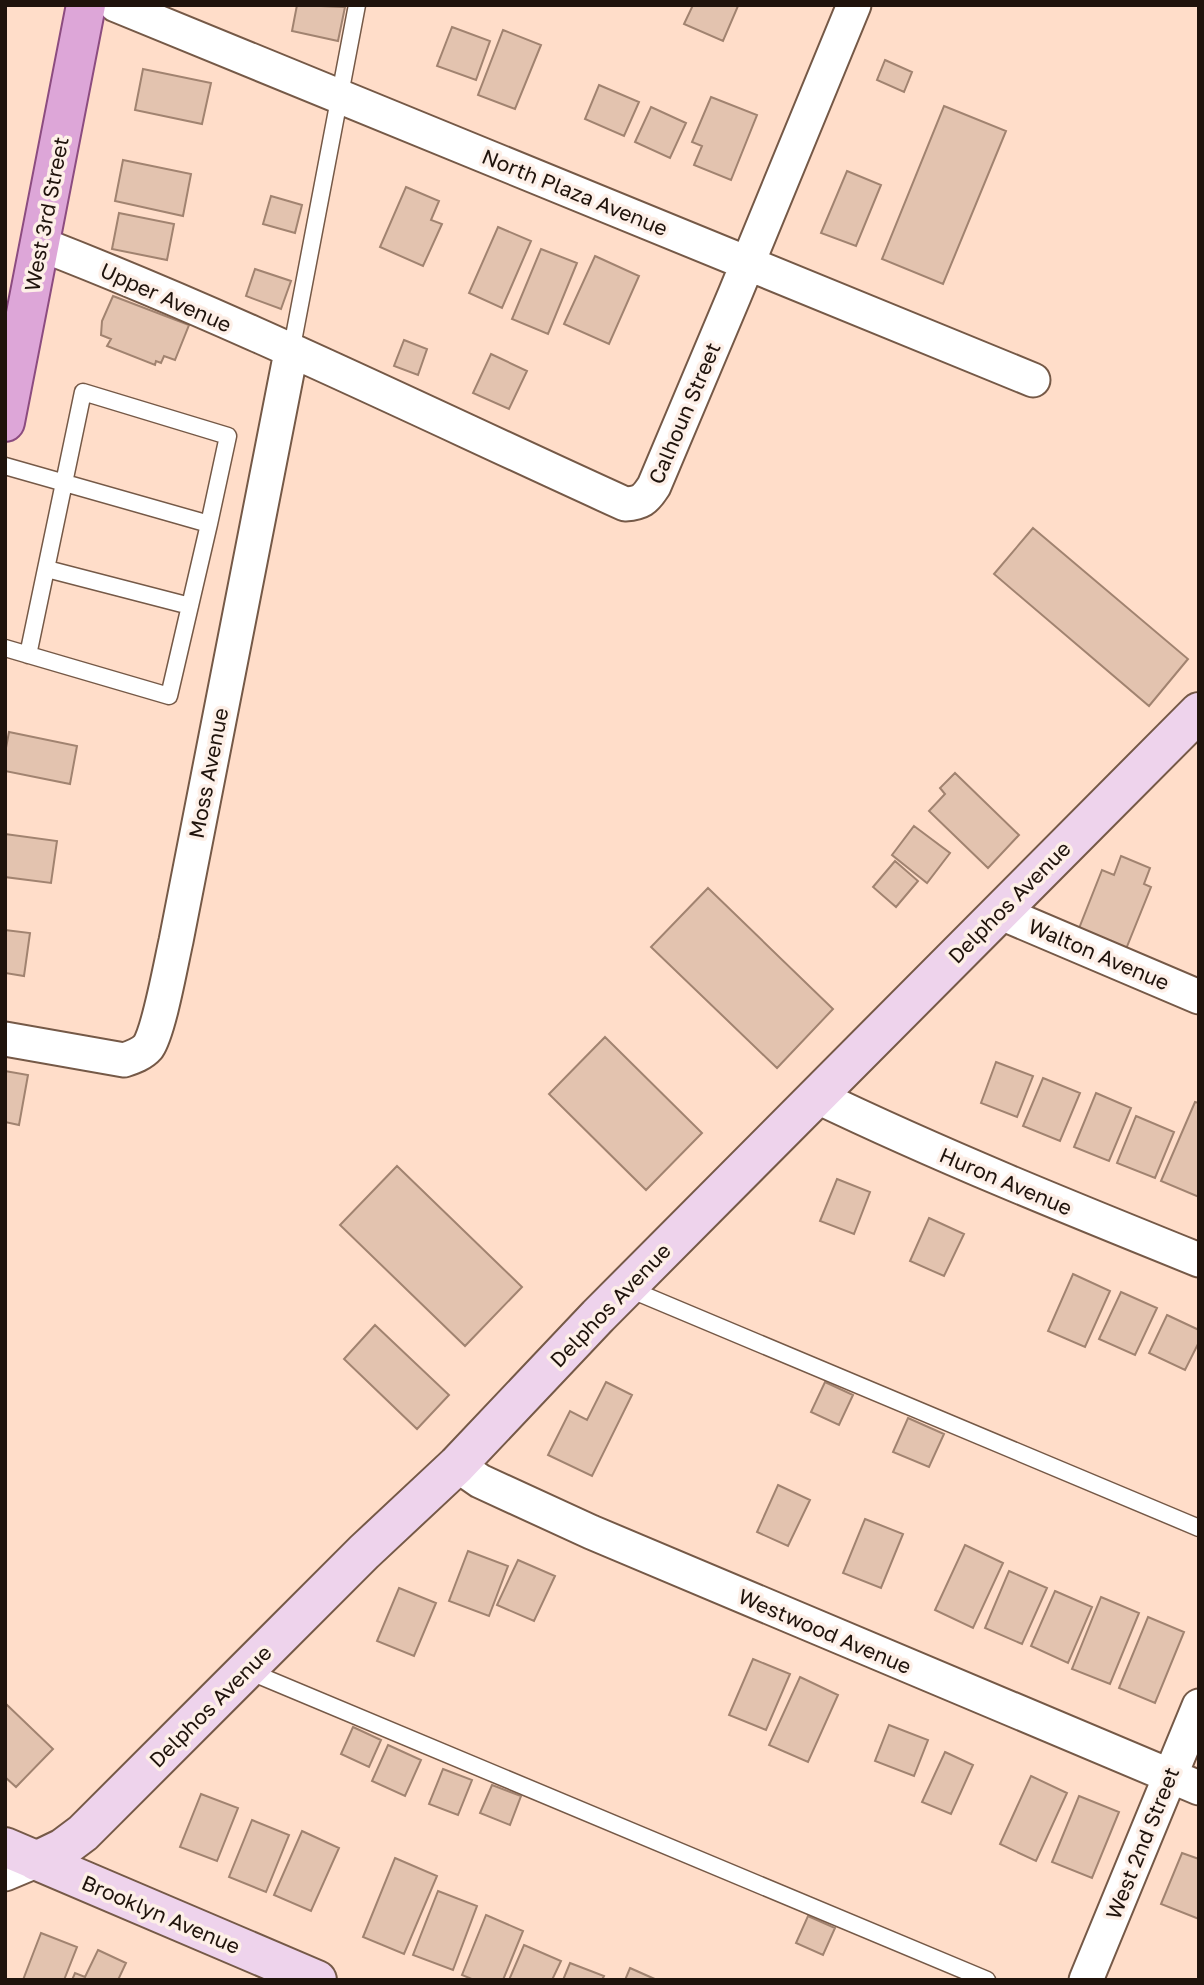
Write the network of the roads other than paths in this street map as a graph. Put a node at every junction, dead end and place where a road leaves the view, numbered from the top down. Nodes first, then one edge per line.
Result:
1 (86, 5) edge
2 (116, 5) edge
3 (357, 5) edge
4 (854, 5) edge
5 (340, 95) junction
6 (40, 244) junction
7 (747, 262) junction
8 (292, 352) junction
9 (1033, 380) dead end
10 (5, 422) edge
11 (5, 466) edge
12 (64, 483) junction
13 (209, 524) junction
14 (47, 569) junction
15 (190, 606) junction
16 (5, 648) edge
17 (28, 655) junction
18 (1194, 724) edge
19 (999, 912) junction
20 (1199, 997) edge
21 (5, 1039) edge
22 (816, 1096) junction
23 (1199, 1260) edge
24 (626, 1287) junction
25 (457, 1465) junction
26 (1199, 1528) edge
27 (246, 1670) junction
28 (1199, 1706) edge
29 (1184, 1782) edge
30 (16, 1861) edge
31 (317, 1980) edge
32 (987, 1980) edge
33 (1086, 1980) edge

1 - 6 main road, West 3rd Street
2 - 5 street, North Plaza Avenue
3 - 5 lane
4 - 7 street, Calhoun Street
5 - 7 street, North Plaza Avenue
5 - 8 lane
6 - 8 street, Upper Avenue
6 - 10 main road, West 3rd Street
7 - 8 street, Calhoun Street
7 - 9 street, North Plaza Avenue
8 - 21 street, Moss Avenue
11 - 12 lane
12 - 13 lane
12 - 13 lane
12 - 14 lane
13 - 15 lane
14 - 15 lane
14 - 17 lane
15 - 17 lane
16 - 17 lane
18 - 19 street, Delphos Avenue
19 - 20 street, Walton Avenue
19 - 22 street, Delphos Avenue
22 - 23 street, Huron Avenue
22 - 24 street, Delphos Avenue
24 - 25 street, Delphos Avenue
24 - 26 lane
25 - 27 street, Delphos Avenue
25 - 29 street, Westwood Avenue
27 - 30 street, Delphos Avenue
27 - 32 lane
28 - 29 street, West 2nd Street
29 - 33 street, West 2nd Street
30 - 31 street, Brooklyn Avenue

